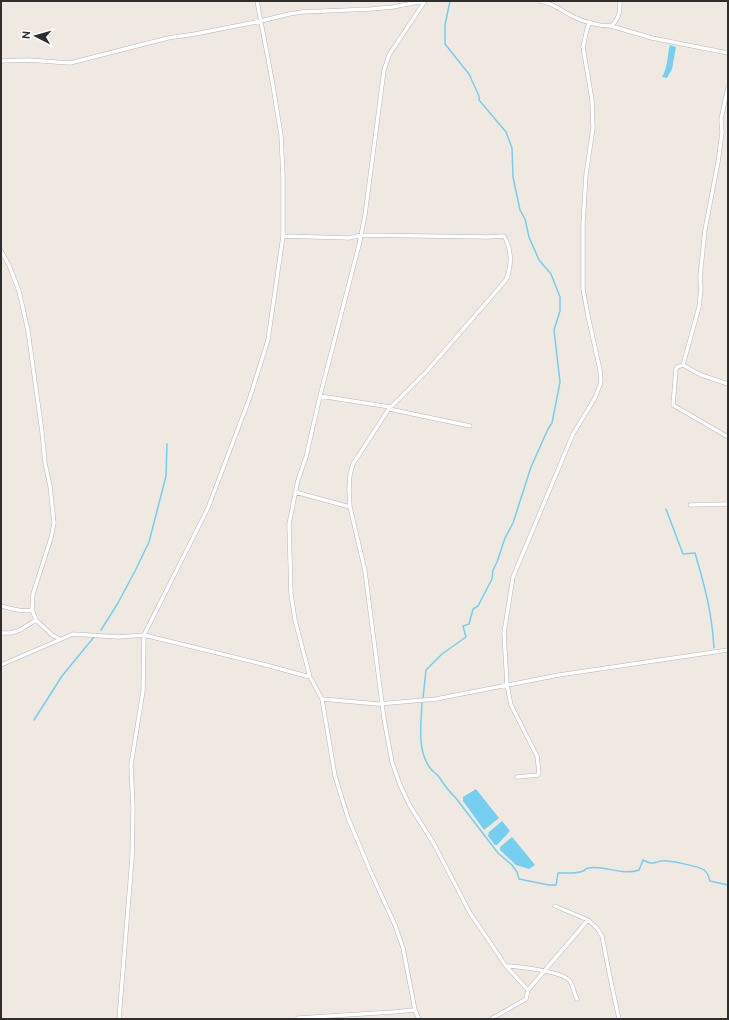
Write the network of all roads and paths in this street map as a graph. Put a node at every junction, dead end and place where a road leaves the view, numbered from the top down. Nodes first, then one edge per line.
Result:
1 (257, 1) edge
2 (424, 1) edge
3 (540, 1) edge
4 (620, 1) edge
5 (261, 21) junction
6 (590, 22) junction
7 (611, 26) junction
8 (728, 53) edge
9 (1, 61) edge
10 (728, 87) edge
11 (283, 236) junction
12 (361, 236) junction
13 (1, 252) edge
14 (683, 365) junction
15 (728, 384) edge
16 (320, 396) junction
17 (389, 408) junction
18 (470, 426) dead end
19 (728, 437) edge
20 (295, 492) junction
21 (728, 504) edge
22 (690, 505) dead end
23 (350, 507) junction
24 (1, 606) edge
25 (32, 610) junction
26 (36, 620) junction
27 (1, 633) edge
28 (144, 635) junction
29 (60, 639) junction
30 (728, 650) edge
31 (1, 665) edge
32 (310, 677) junction
33 (507, 685) junction
34 (322, 699) junction
35 (383, 704) junction
36 (517, 777) dead end
37 (555, 906) dead end
38 (588, 920) junction
39 (506, 966) junction
40 (545, 971) junction
41 (528, 990) junction
42 (577, 999) dead end
43 (415, 1010) junction
44 (119, 1019) edge
45 (298, 1019) edge
46 (419, 1019) edge
47 (491, 1019) edge
48 (619, 1019) edge

1 - 5 street
2 - 5 street
2 - 12 street
3 - 6 street
4 - 7 street
5 - 9 street
5 - 11 street
6 - 7 street
6 - 33 street
7 - 8 street
10 - 14 street
11 - 12 street
11 - 28 street
12 - 16 street
12 - 17 street
13 - 25 street
14 - 15 street
14 - 19 street
16 - 17 street
16 - 20 street
17 - 18 street
17 - 23 street
20 - 23 street
20 - 32 street
21 - 22 street
23 - 35 street
24 - 25 street
25 - 26 street
26 - 27 street
26 - 29 street
28 - 29 street
28 - 32 street
28 - 44 street
29 - 31 street
30 - 33 street
32 - 34 street
33 - 35 street
33 - 36 street
34 - 35 street
34 - 43 street
35 - 39 street
37 - 38 street
38 - 40 street
38 - 48 street
39 - 40 street
39 - 41 street
40 - 41 street
40 - 42 street
41 - 47 street
43 - 45 street
43 - 46 street

